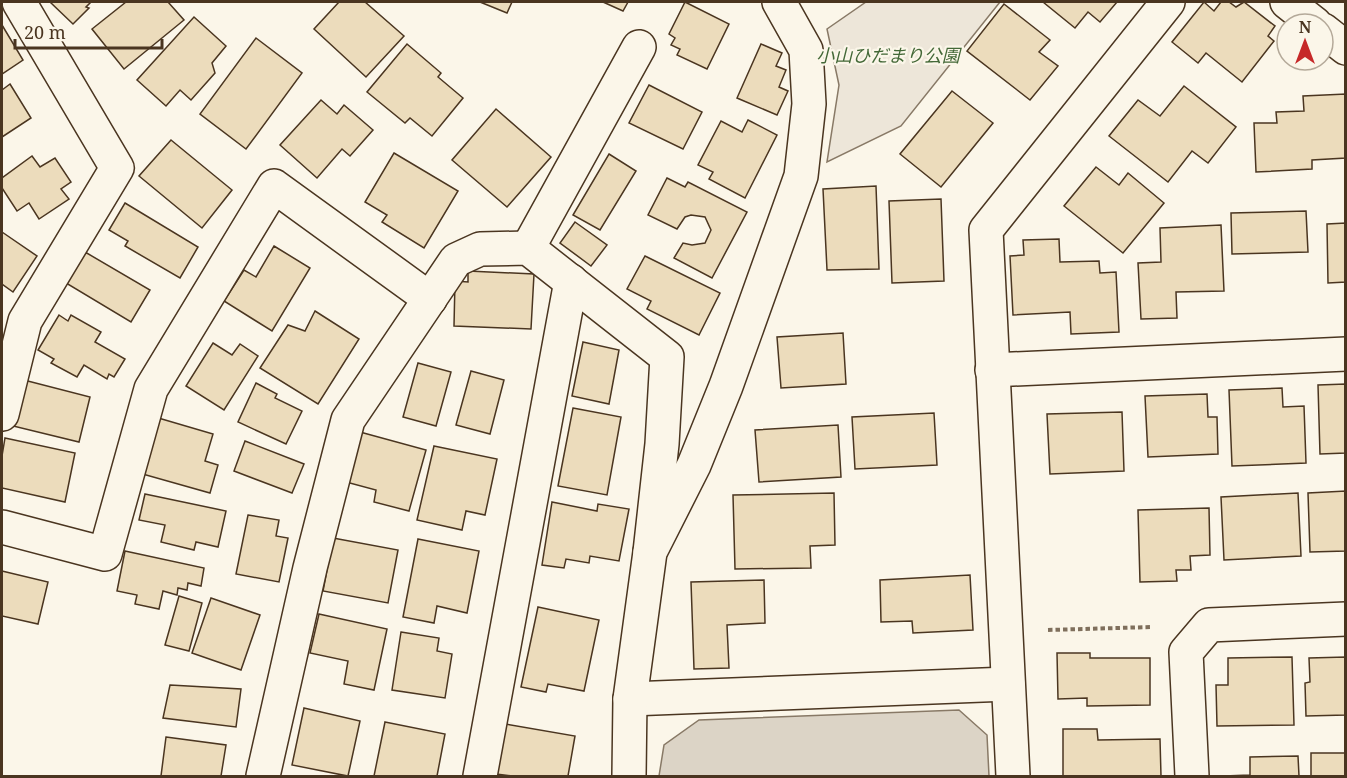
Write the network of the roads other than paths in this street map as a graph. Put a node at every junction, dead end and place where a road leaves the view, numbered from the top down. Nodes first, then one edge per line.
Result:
1 (19, 2) edge
2 (779, 2) edge
3 (1168, 2) edge
4 (1287, 2) edge
5 (1300, 12) edge
6 (639, 46) dead end
7 (528, 248) junction
8 (571, 281) junction
9 (430, 299) junction
10 (1346, 354) edge
11 (992, 370) junction
12 (2, 414) edge
13 (2, 526) edge
14 (650, 552) junction
15 (1346, 619) edge
16 (1008, 684) junction
17 (630, 699) junction
18 (262, 777) edge
19 (480, 777) edge
20 (629, 777) edge
21 (1013, 777) edge
22 (1192, 777) edge

1 - 12 street
2 - 14 street
3 - 11 street
4 - 5 street
6 - 7 street
7 - 8 street
7 - 9 street
8 - 14 street
8 - 19 street
9 - 13 street
9 - 18 street
10 - 11 street
11 - 16 street
14 - 17 street
15 - 22 street
16 - 17 street
16 - 21 street
17 - 20 street

